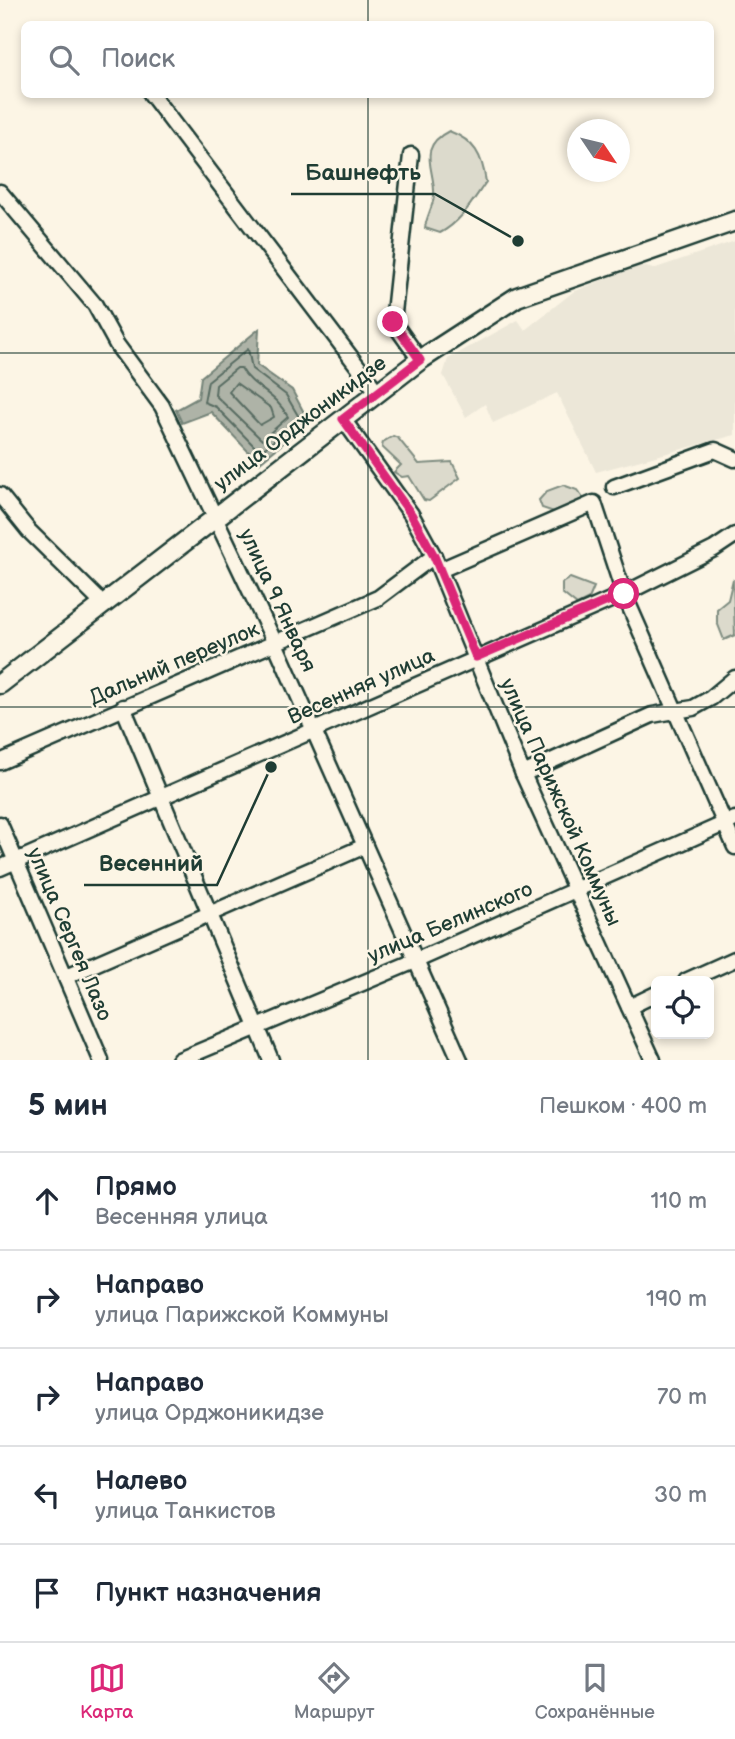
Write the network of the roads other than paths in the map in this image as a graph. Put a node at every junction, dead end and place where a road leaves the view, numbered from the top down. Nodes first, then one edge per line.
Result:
1 (154, 98) edge
2 (411, 155) dead end
3 (0, 192) edge
4 (735, 221) edge
5 (420, 360) junction
6 (378, 393) junction
7 (343, 419) junction
8 (735, 459) edge
9 (614, 487) dead end
10 (0, 495) edge
11 (215, 516) junction
12 (735, 535) edge
13 (434, 556) junction
14 (440, 570) junction
15 (624, 594) junction
16 (102, 603) junction
17 (275, 643) junction
18 (476, 657) junction
19 (735, 678) edge
20 (0, 684) edge
21 (123, 707) junction
22 (675, 710) junction
23 (314, 730) junction
24 (0, 762) edge
25 (523, 774) junction
26 (162, 799) junction
27 (730, 821) edge
28 (0, 824) edge
29 (365, 846) junction
30 (735, 847) edge
31 (17, 861) junction
32 (0, 868) edge
33 (576, 890) junction
34 (210, 913) junction
35 (735, 959) edge
36 (415, 961) junction
37 (67, 976) junction
38 (697, 976) edge
39 (651, 996) edge
40 (629, 1007) junction
41 (256, 1026) junction
42 (101, 1060) edge
43 (179, 1060) edge
44 (271, 1060) edge
45 (460, 1060) edge
46 (653, 1060) edge

1 - 6 street
2 - 5 street
3 - 11 street, улица 9 Января
4 - 5 main road, улица Орджоникидзе
5 - 6 main road, улица Орджоникидзе
6 - 7 main road, улица Орджоникидзе
7 - 11 main road, улица Орджоникидзе
7 - 13 street, улица Парижской Коммуны
8 - 9 street
10 - 16 street
11 - 16 main road, улица Орджоникидзе
11 - 17 street, улица 9 Января
12 - 15 street, Весенняя улица
13 - 14 street, улица Парижской Коммуны
13 - 17 street, Дальний переулок
14 - 15 street
14 - 18 street, улица Парижской Коммуны
15 - 18 street, Весенняя улица
15 - 22 street
16 - 20 main road, улица Орджоникидзе
17 - 21 street, Дальний переулок
17 - 23 street, улица 9 Января
18 - 23 street, Весенняя улица
18 - 25 street, улица Парижской Коммуны
19 - 22 street
21 - 24 street, Дальний переулок
21 - 26 street
22 - 25 street
22 - 27 street
23 - 26 street, Весенняя улица
23 - 29 street, улица 9 Января
25 - 33 street, улица Парижской Коммуны
26 - 31 street, Весенняя улица
26 - 34 street
27 - 30 street
27 - 33 street, улица Белинского
28 - 31 street, улица Сергея Лазо
29 - 34 street
29 - 36 street, улица 9 Января
31 - 32 street, Весенняя улица
31 - 37 street, улица Сергея Лазо
33 - 36 street, улица Белинского
33 - 40 street, улица Парижской Коммуны
34 - 37 street
34 - 41 street
35 - 38 street
36 - 41 street, улица Белинского
36 - 45 street, улица 9 Января
37 - 42 street, улица Сергея Лазо
39 - 40 street
40 - 46 street, улица Парижской Коммуны
41 - 43 street, улица Белинского
41 - 44 street

